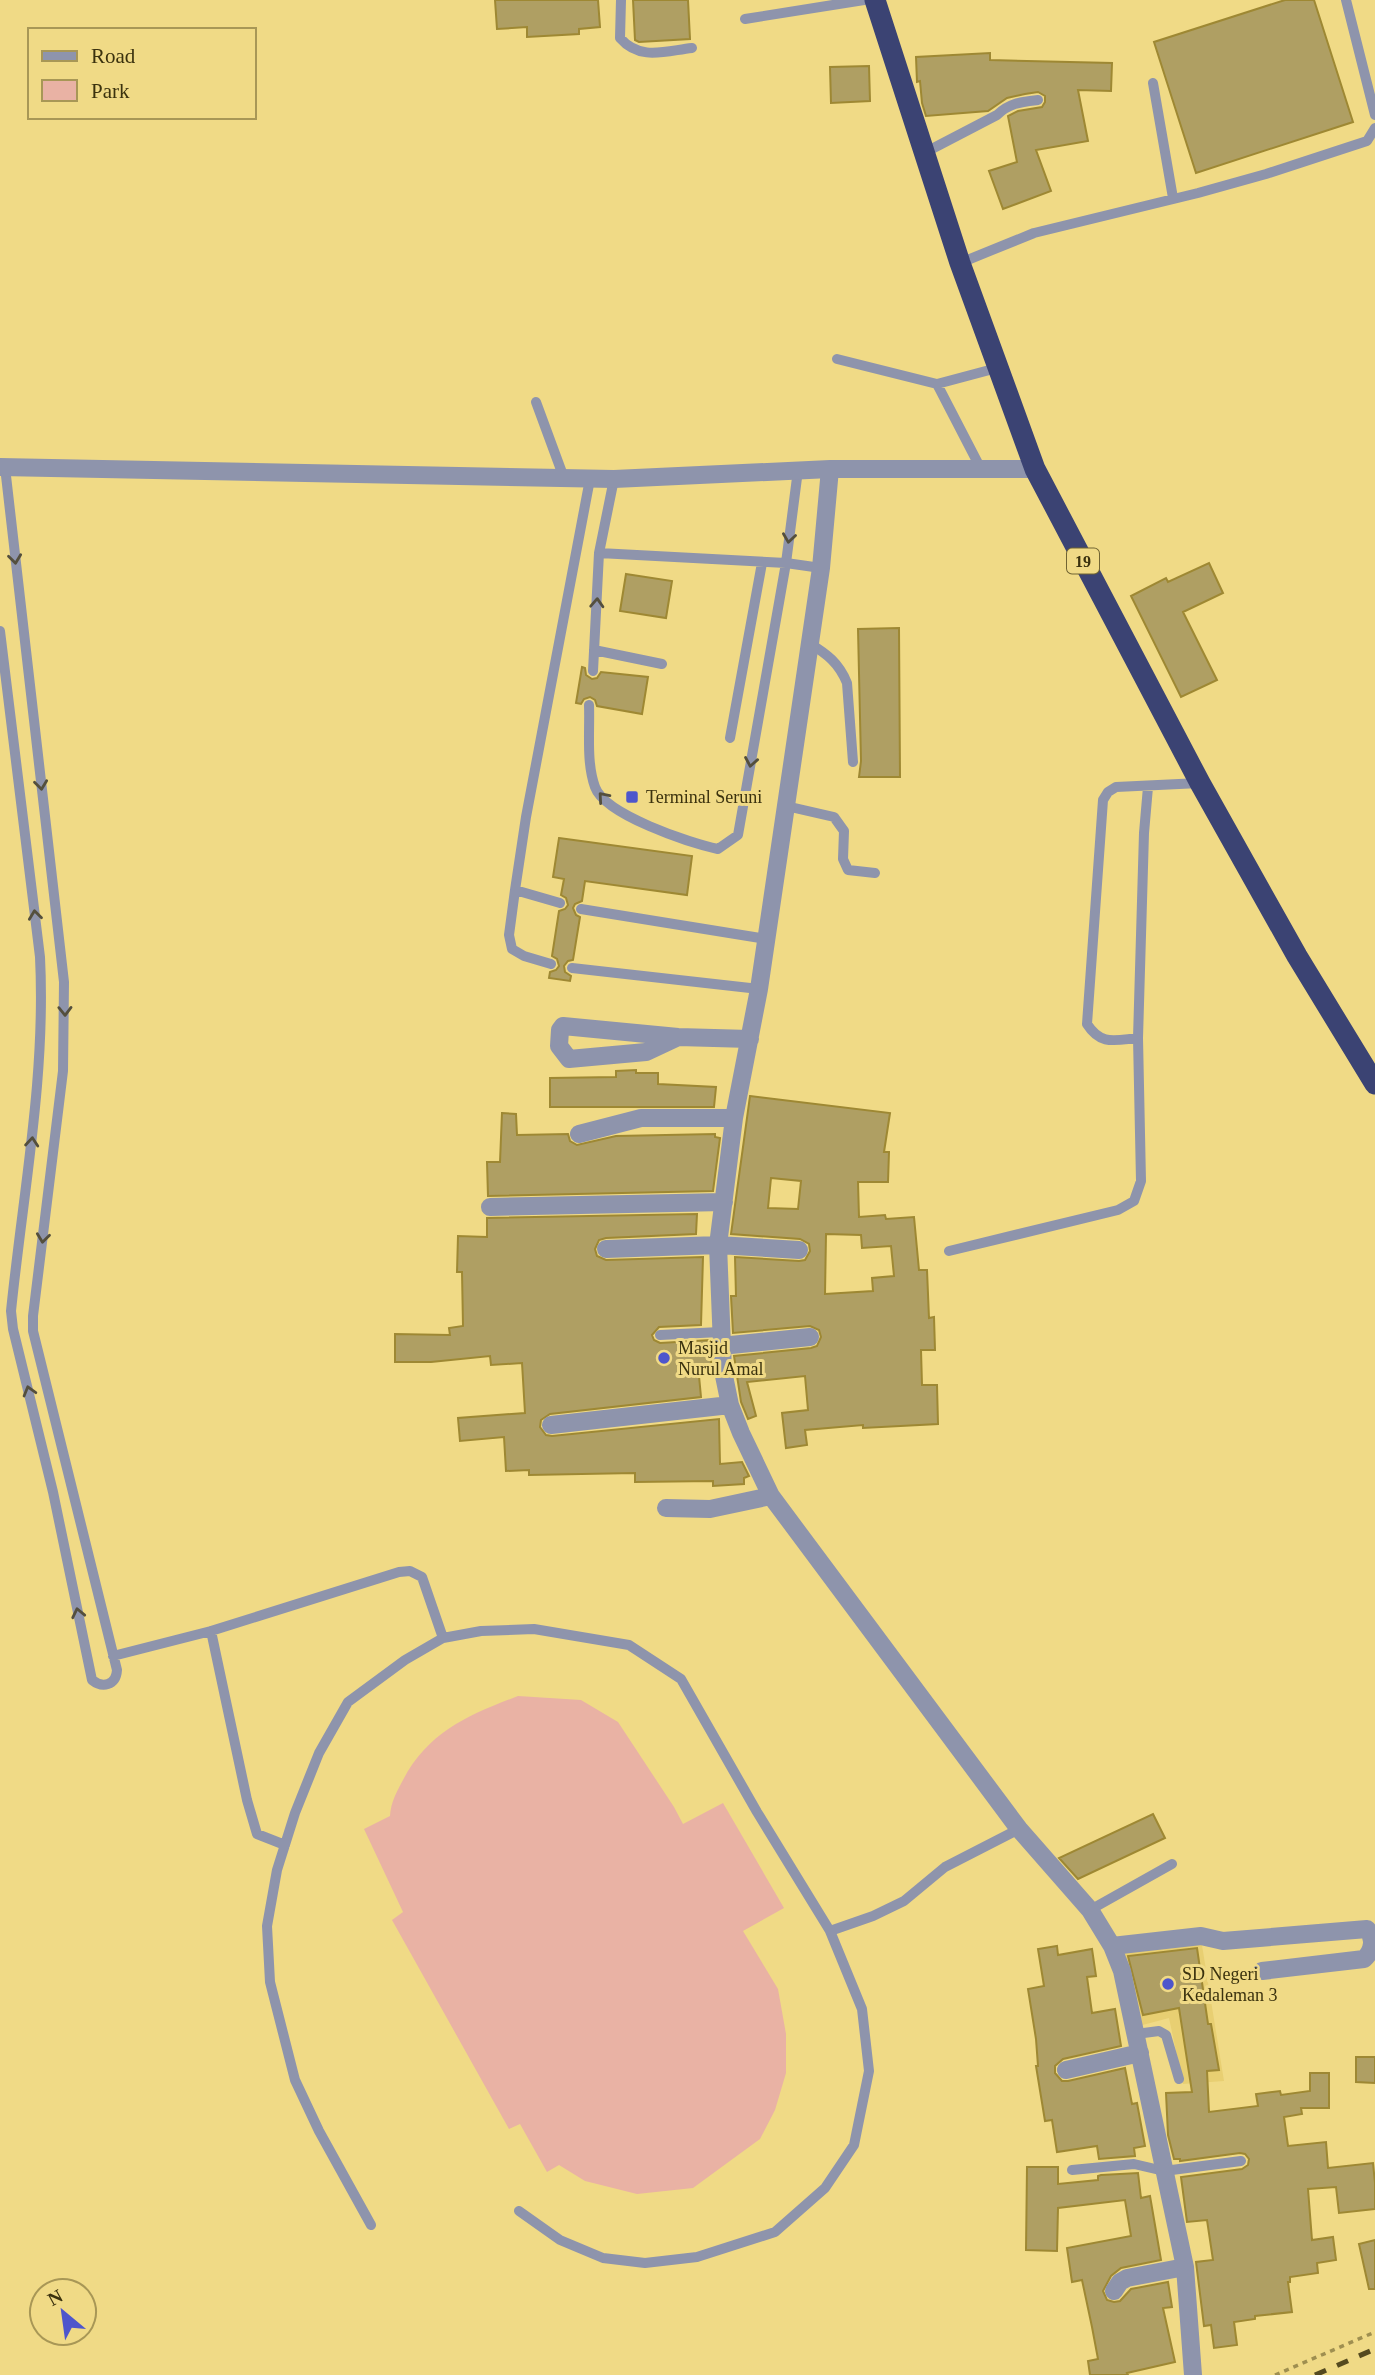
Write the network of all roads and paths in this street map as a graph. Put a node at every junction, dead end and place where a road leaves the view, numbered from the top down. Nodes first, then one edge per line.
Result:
1 (621, 0) edge
2 (864, 0) edge
3 (875, 0) edge
4 (1346, 0) edge
5 (745, 19) dead end
6 (692, 48) dead end
7 (1153, 83) dead end
8 (1038, 100) dead end
9 (1375, 115) edge
10 (1375, 128) edge
11 (924, 153) junction
12 (1173, 198) junction
13 (960, 262) junction
14 (837, 359) dead end
15 (997, 368) junction
16 (937, 384) junction
17 (536, 402) dead end
18 (2, 467) edge
19 (830, 469) junction
20 (981, 469) junction
21 (1035, 469) junction
22 (799, 470) junction
23 (564, 478) junction
24 (590, 479) junction
25 (614, 479) junction
26 (599, 553) junction
27 (762, 563) junction
28 (786, 563) junction
29 (821, 568) junction
30 (0, 631) edge
31 (809, 643) junction
32 (594, 650) junction
33 (662, 664) dead end
34 (593, 671) dead end
35 (589, 705) dead end
36 (730, 738) dead end
37 (853, 762) dead end
38 (1200, 783) junction
39 (1148, 787) junction
40 (786, 806) junction
41 (875, 873) dead end
42 (515, 890) junction
43 (560, 903) dead end
44 (581, 909) dead end
45 (766, 939) junction
46 (551, 964) dead end
47 (572, 968) dead end
48 (41, 978) junction
49 (64, 982) junction
50 (759, 989) junction
51 (678, 1037) junction
52 (1138, 1038) junction
53 (750, 1039) junction
54 (1375, 1084) edge
55 (734, 1118) junction
56 (579, 1134) dead end
57 (724, 1202) junction
58 (490, 1207) dead end
59 (718, 1245) junction
60 (606, 1249) dead end
61 (799, 1250) dead end
62 (949, 1251) dead end
63 (660, 1335) dead end
64 (810, 1337) dead end
65 (721, 1339) junction
66 (730, 1405) junction
67 (551, 1425) dead end
68 (771, 1496) junction
69 (666, 1507) dead end
70 (211, 1631) junction
71 (443, 1638) junction
72 (113, 1656) junction
73 (1019, 1829) junction
74 (285, 1845) junction
75 (1172, 1864) dead end
76 (1090, 1910) junction
77 (830, 1931) junction
78 (1112, 1946) junction
79 (1262, 1971) dead end
80 (1136, 2034) junction
81 (1140, 2053) junction
82 (1066, 2070) dead end
83 (1179, 2079) dead end
84 (1241, 2161) dead end
85 (1072, 2170) dead end
86 (1164, 2171) junction
87 (519, 2211) dead end
88 (371, 2225) dead end
89 (1185, 2267) junction
90 (1114, 2291) dead end
91 (1375, 2332) edge
92 (1193, 2375) edge
93 (1275, 2375) edge

1 - 6 lane
2 - 5 lane
3 - 11 highway, 19
4 - 9 lane
7 - 12 lane
8 - 11 lane
10 - 12 lane
11 - 13 highway, 19
12 - 13 lane
13 - 15 highway, 19
14 - 16 lane
15 - 16 lane
15 - 21 highway, 19
16 - 20 lane
17 - 23 lane
18 - 23 street
18 -> 49 lane
19 - 20 street
19 - 22 street
19 - 29 street
20 - 21 street
21 - 38 highway, 19
22 - 25 street
22 -> 28 lane
23 - 24 street
24 - 25 street
24 - 42 lane
25 - 26 lane
26 - 27 lane
32 -> 26 lane
27 - 28 lane
27 - 36 lane
28 - 29 lane
28 -> 35 lane
29 - 31 street
48 -> 30 lane
31 - 37 lane
31 - 40 street
32 - 33 lane
32 - 34 lane
38 - 39 lane
38 - 54 highway, 19
39 - 52 lane
39 - 52 lane
40 - 41 lane
40 - 45 street
42 - 43 lane
42 - 46 lane
44 - 45 lane
45 - 50 street
47 - 50 lane
48 - 49 lane
72 -> 48 lane
49 -> 72 lane
50 - 53 street
51 - 51 street
51 - 53 street
52 - 62 lane
53 - 55 street
55 - 56 street
55 - 57 street
57 - 58 street
57 - 59 street
59 - 60 street
59 - 61 street
59 - 65 street
63 - 65 lane
64 - 65 street
65 - 66 street
66 - 67 street
66 - 68 street
68 - 69 street
68 - 73 street
70 - 71 lane
70 - 72 lane
70 - 74 lane
71 - 74 lane
71 - 77 lane
73 - 76 street
73 - 77 lane
74 - 88 lane
75 - 76 lane
76 - 78 street
77 - 87 lane
78 - 79 street
78 - 80 street
80 - 81 street
80 - 83 lane
81 - 82 street
81 - 86 street
84 - 86 lane
85 - 86 lane
86 - 89 street
89 - 90 street
89 - 92 street
91 - 93 path

